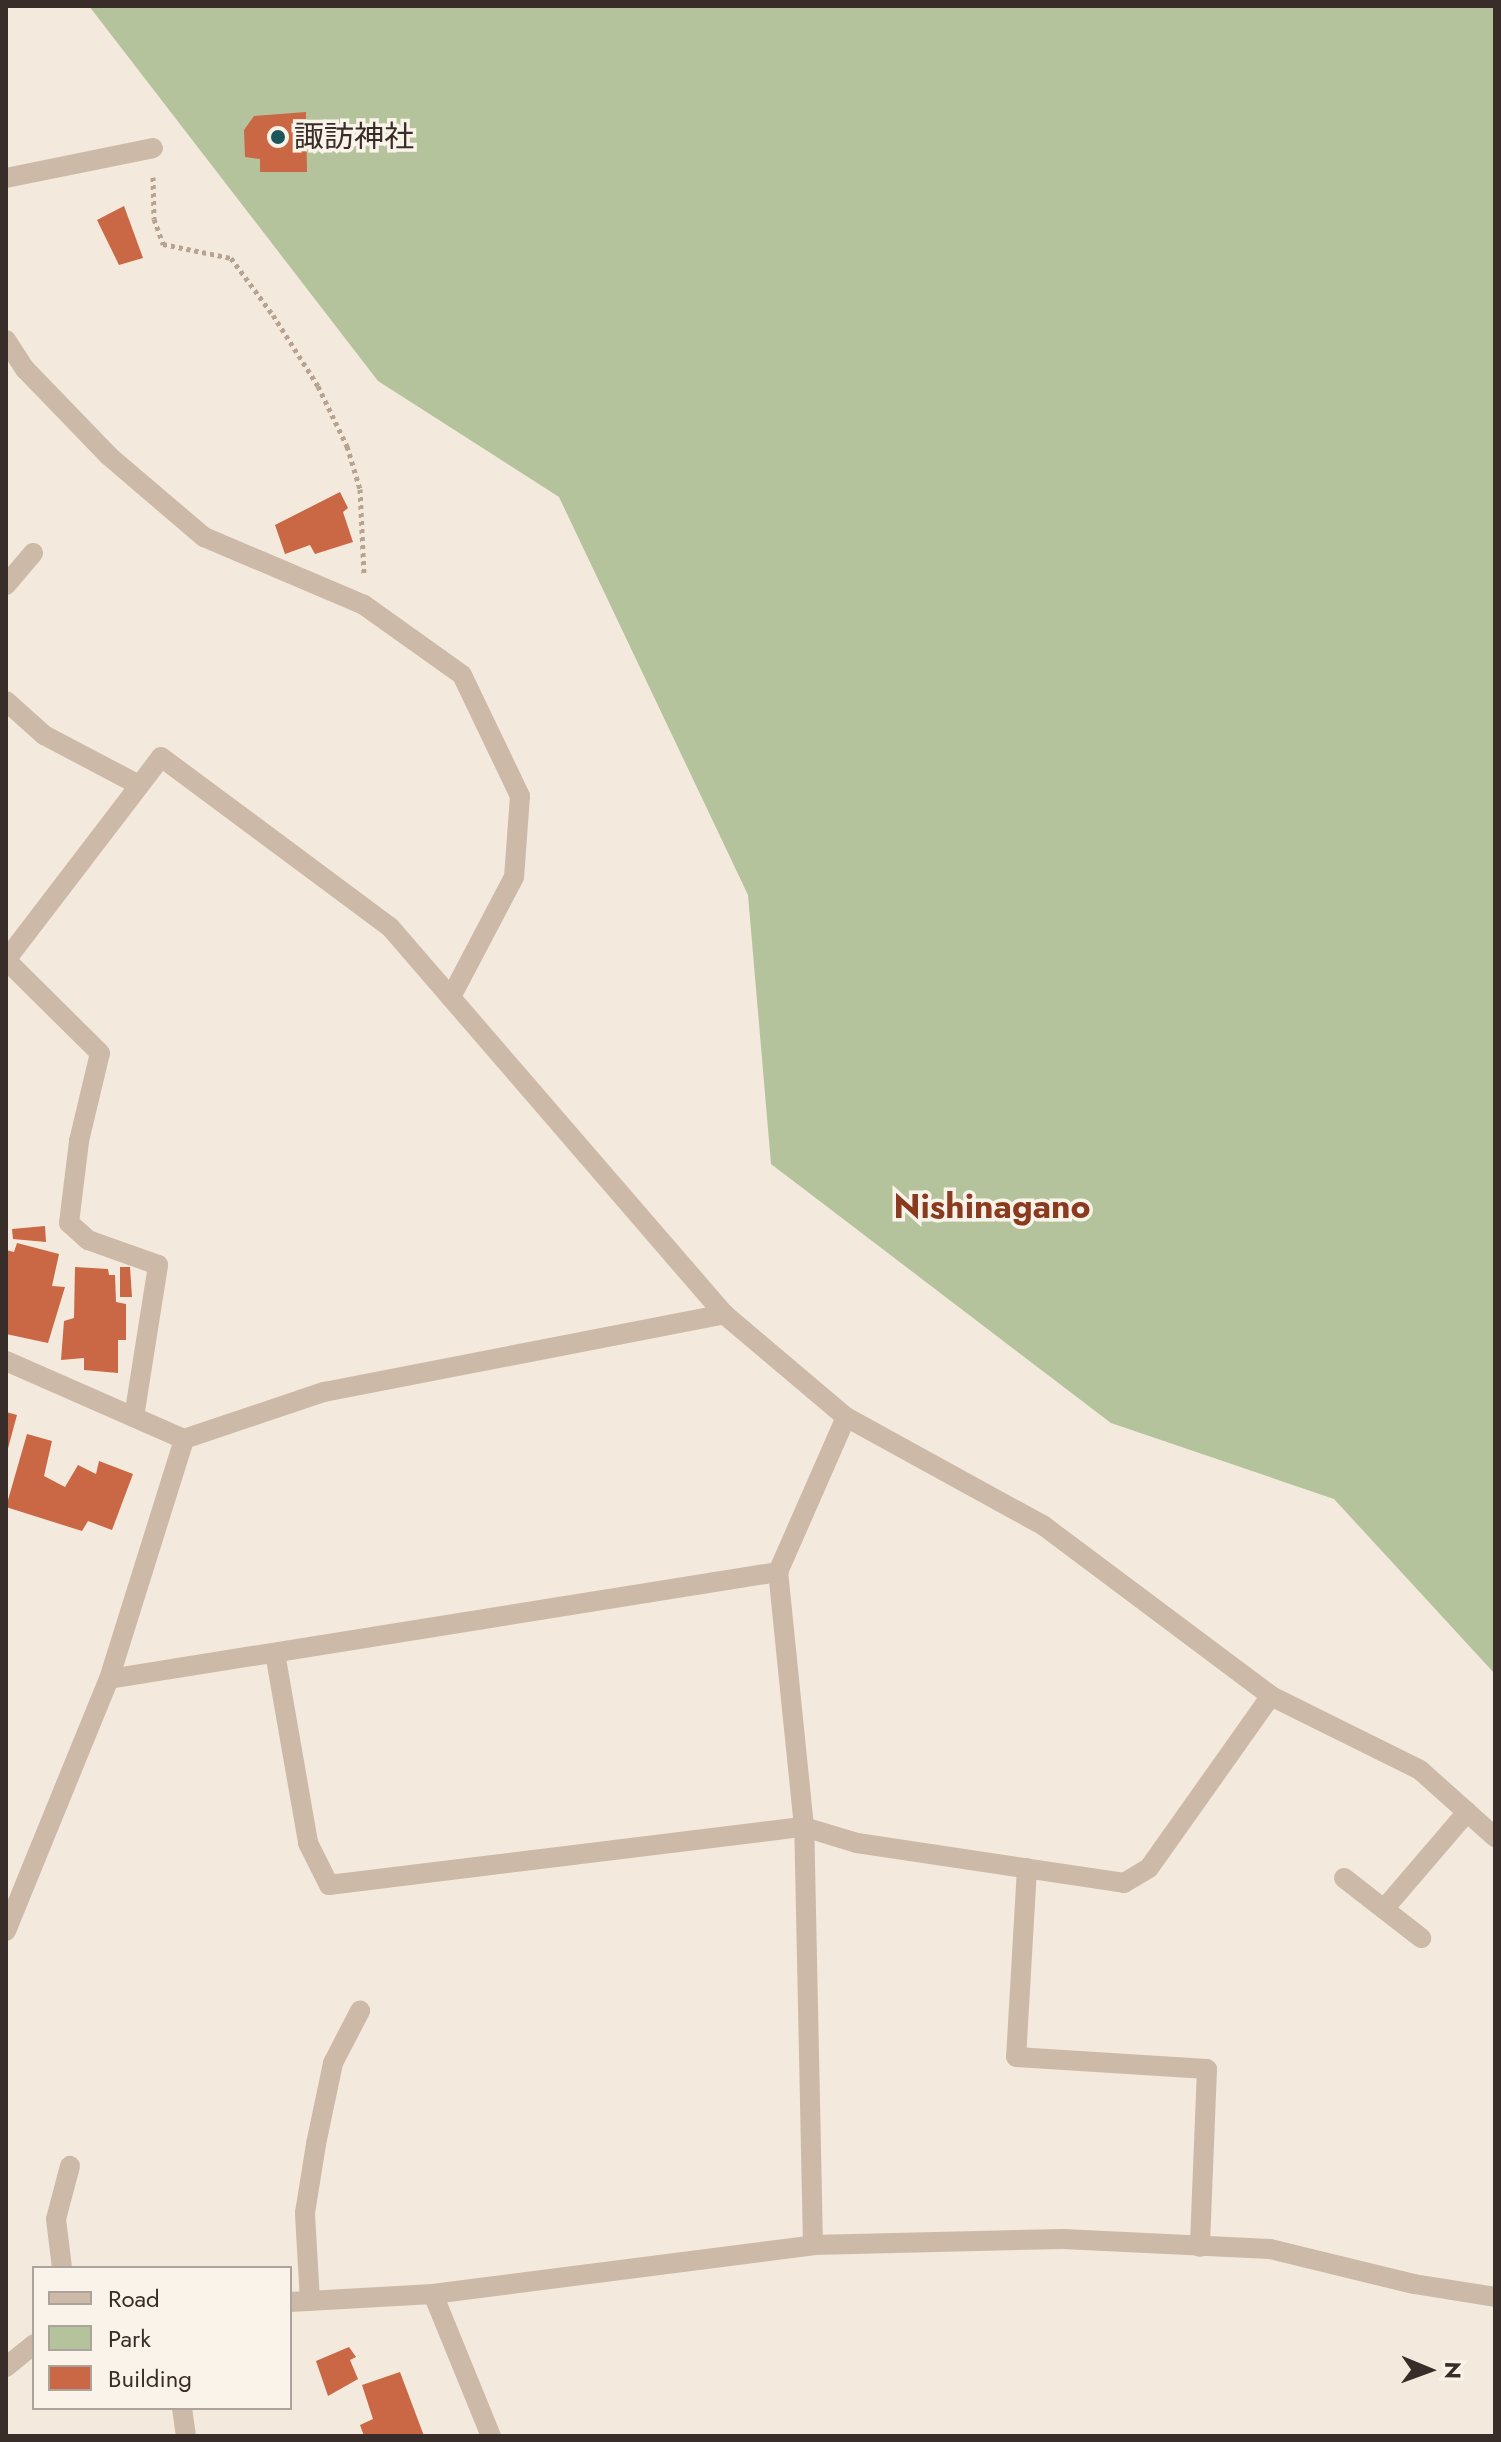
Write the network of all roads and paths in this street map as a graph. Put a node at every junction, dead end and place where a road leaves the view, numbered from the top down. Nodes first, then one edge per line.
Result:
1 (153, 148) joint
2 (6, 178) edge
3 (6, 340) edge
4 (33, 553) dead end
5 (6, 585) edge
6 (364, 605) junction
7 (6, 701) edge
8 (139, 785) junction
9 (451, 997) junction
10 (724, 1314) junction
11 (6, 1361) edge
12 (134, 1417) junction
13 (846, 1417) junction
14 (184, 1439) junction
15 (778, 1572) junction
16 (275, 1653) junction
17 (109, 1679) junction
18 (1271, 1696) junction
19 (1467, 1812) junction
20 (804, 1827) junction
21 (1495, 1837) edge
22 (1027, 1868) junction
23 (1344, 1878) dead end
24 (1384, 1909) junction
25 (6, 1931) edge
26 (1421, 1938) dead end
27 (360, 2011) dead end
28 (70, 2166) dead end
29 (813, 2245) junction
30 (1200, 2247) junction
31 (62, 2266) edge
32 (433, 2294) junction
33 (1495, 2297) edge
34 (300, 2302) edge
35 (32, 2346) edge
36 (6, 2367) edge
37 (182, 2410) edge
38 (186, 2436) edge
39 (491, 2436) edge

1 - 2 street
1 - 6 path
3 - 6 street
4 - 5 street
6 - 9 street
7 - 8 street
8 - 9 street
8 - 12 street
9 - 10 street
10 - 13 street
10 - 14 street
11 - 12 street
12 - 14 street
13 - 15 street
13 - 18 street
14 - 17 street
15 - 16 street
15 - 20 street
16 - 17 street
16 - 20 street
17 - 25 street
18 - 19 street
18 - 22 street
19 - 21 street
19 - 24 street
20 - 22 street
20 - 29 street
22 - 30 street
23 - 24 street
24 - 26 street
27 - 34 street
28 - 31 street
29 - 30 street
29 - 32 street
30 - 33 street
32 - 34 street
32 - 39 street
35 - 36 street
37 - 38 street

